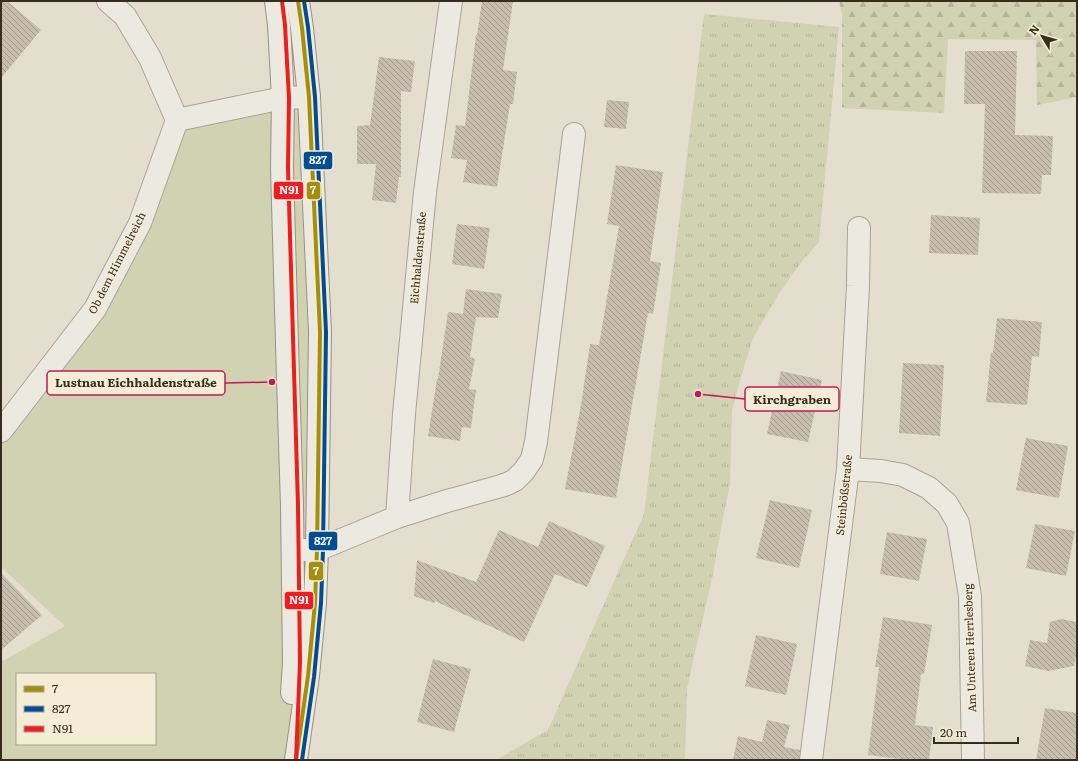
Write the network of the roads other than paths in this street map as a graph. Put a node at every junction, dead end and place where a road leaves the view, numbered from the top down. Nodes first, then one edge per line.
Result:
1 (108, 1) edge
2 (276, 1) edge
3 (298, 1) edge
4 (451, 1) edge
5 (309, 97) junction
6 (283, 98) junction
7 (177, 120) junction
8 (574, 134) dead end
9 (859, 228) dead end
10 (1, 431) edge
11 (848, 469) junction
12 (397, 517) junction
13 (293, 550) junction
14 (317, 550) junction
15 (290, 760) edge
16 (296, 760) edge
17 (811, 760) edge
18 (973, 760) edge

1 - 7 street
2 - 6 street
3 - 5 street
4 - 12 street, Eichhaldenstraße
5 - 6 street
5 - 14 street
6 - 7 street
6 - 13 street
7 - 10 street, Ob dem Himmelreich
8 - 12 street
9 - 11 street, Steinbößstraße
11 - 17 street, Steinbößstraße
11 - 18 street, Am Unteren Herrlesberg
12 - 14 street
13 - 14 street
13 - 15 street
14 - 16 street

